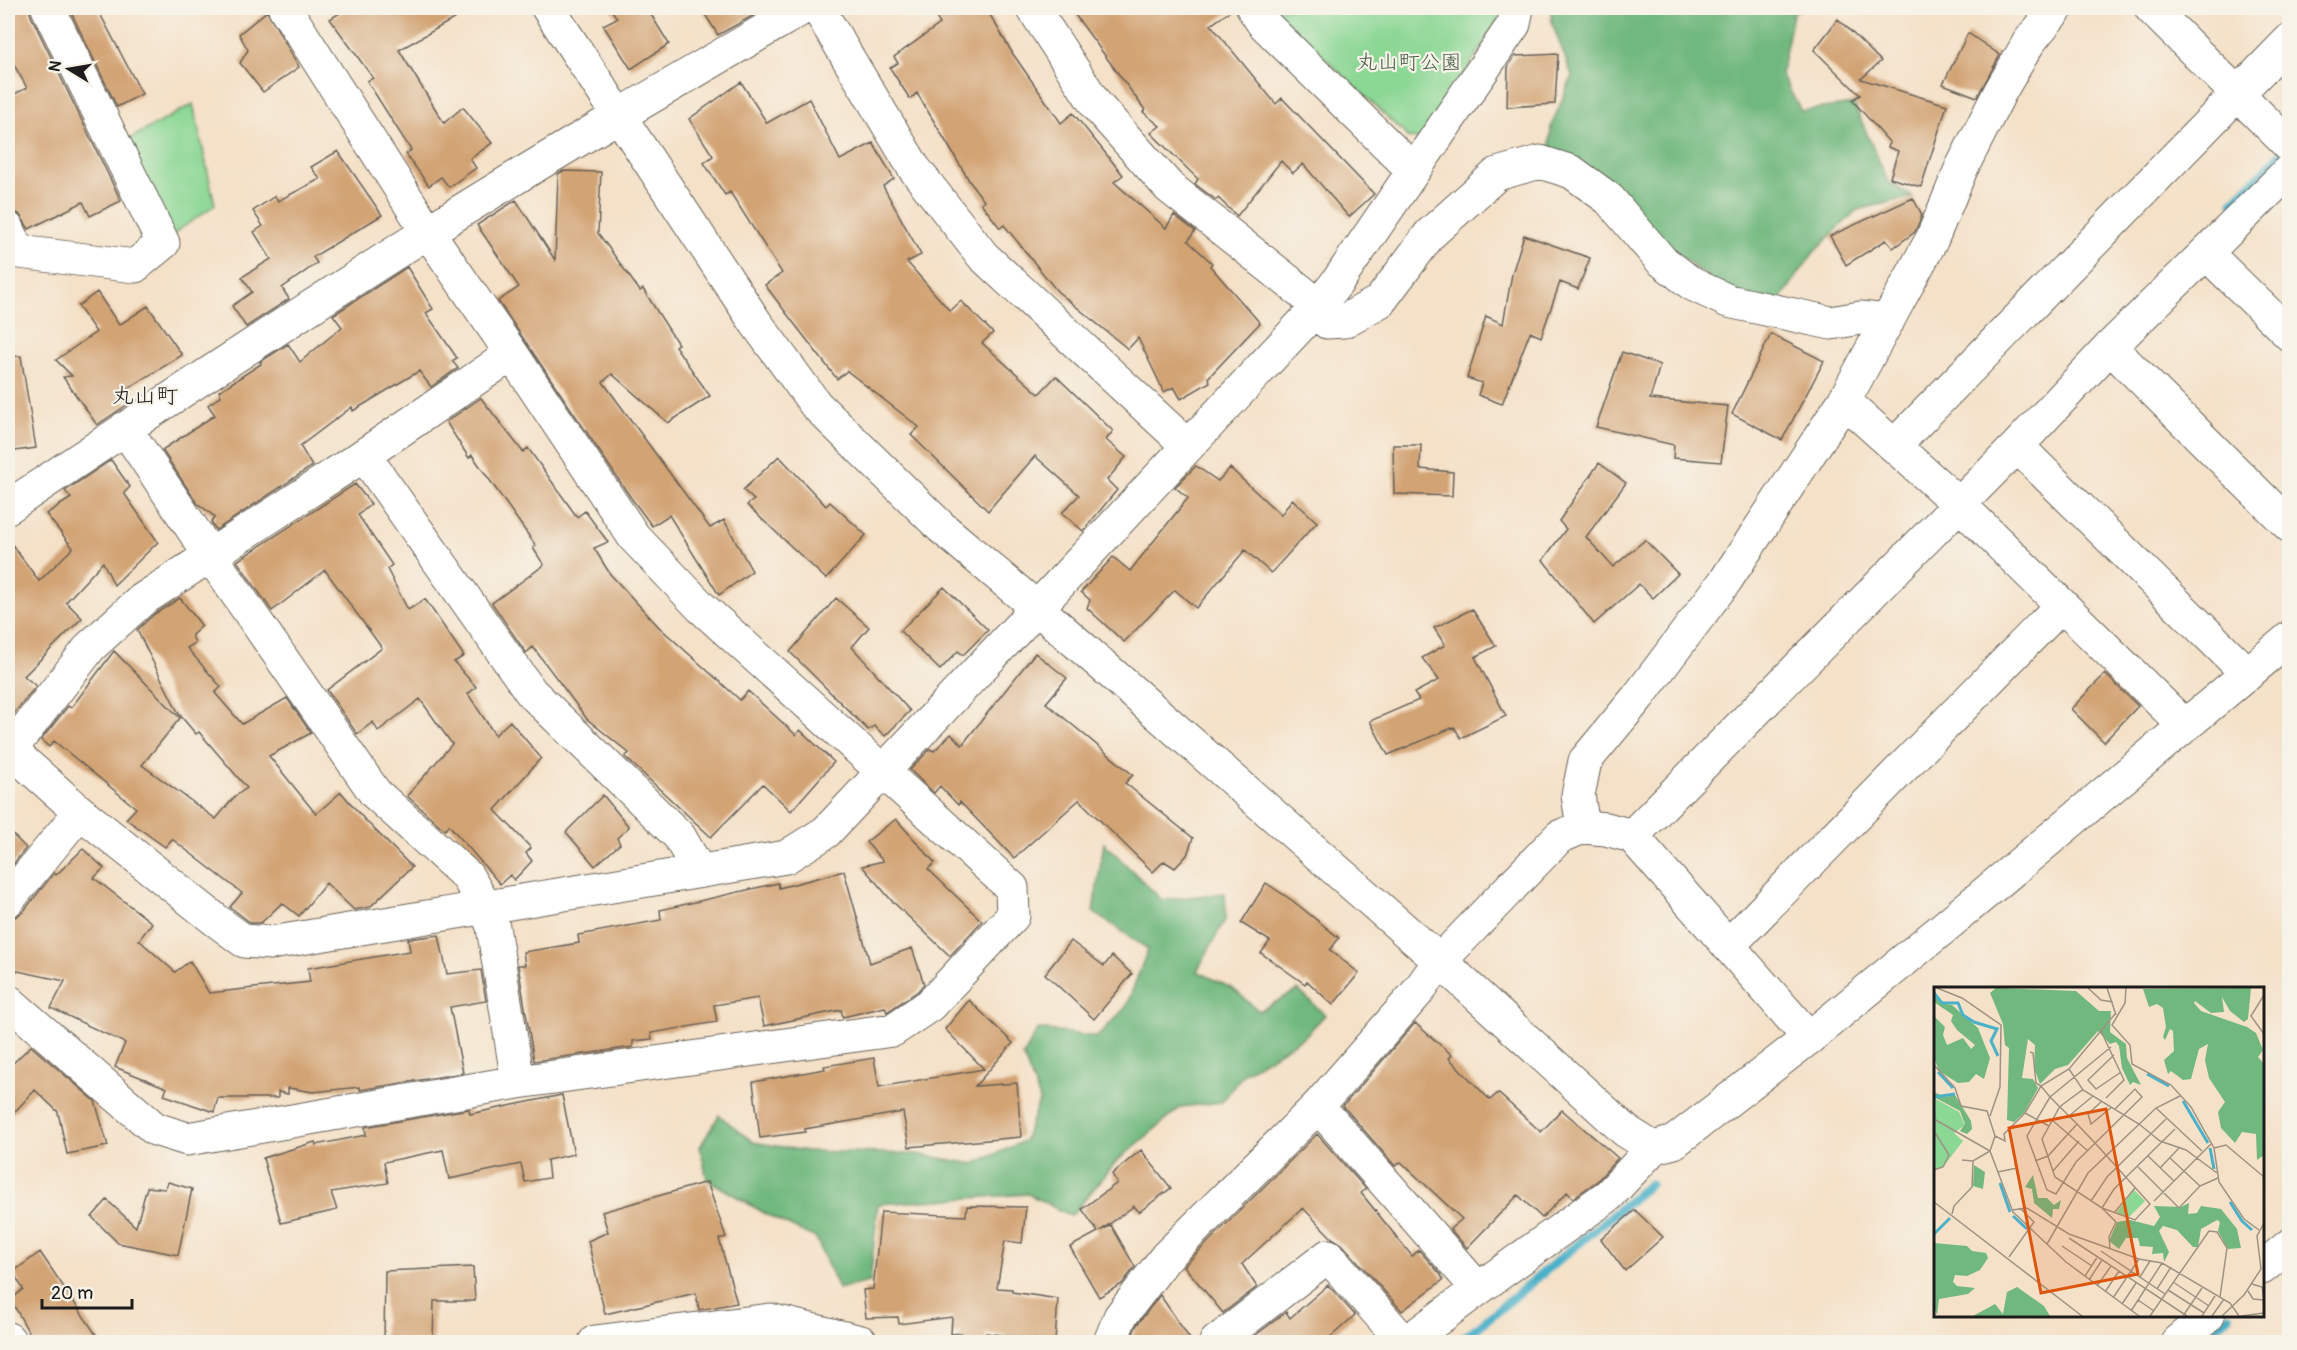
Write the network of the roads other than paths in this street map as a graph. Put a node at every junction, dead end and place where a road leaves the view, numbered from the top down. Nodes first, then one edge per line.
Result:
1 (48, 8) edge
2 (285, 8) edge
3 (548, 8) edge
4 (803, 8) edge
5 (818, 8) edge
6 (1033, 8) edge
7 (1253, 8) edge
8 (1517, 8) edge
9 (2057, 8) edge
10 (2151, 8) edge
11 (2289, 40) edge
12 (2238, 93) junction
13 (618, 116) junction
14 (2289, 146) edge
15 (1413, 170) junction
16 (2289, 170) edge
17 (8, 229) edge
18 (428, 232) junction
19 (2206, 253) junction
20 (1317, 308) junction
21 (1888, 321) junction
22 (2289, 335) edge
23 (2110, 347) junction
24 (512, 354) junction
25 (1845, 401) junction
26 (125, 428) junction
27 (1188, 446) junction
28 (1894, 446) junction
29 (2017, 446) junction
30 (364, 455) junction
31 (1959, 504) junction
32 (8, 507) edge
33 (2289, 526) edge
34 (210, 555) junction
35 (2062, 605) junction
36 (1036, 608) junction
37 (2289, 638) edge
38 (2248, 674) junction
39 (2184, 725) junction
40 (9, 749) edge
41 (884, 772) junction
42 (80, 812) junction
43 (1583, 827) junction
44 (1632, 836) junction
45 (699, 871) junction
46 (8, 900) edge
47 (486, 906) junction
48 (1728, 946) junction
49 (1440, 961) junction
50 (8, 1000) edge
51 (1809, 1038) junction
52 (518, 1082) junction
53 (1318, 1106) junction
54 (1653, 1148) junction
55 (2289, 1245) edge
56 (2264, 1266) edge
57 (1478, 1289) junction
58 (2207, 1317) edge
59 (8, 1339) edge
60 (10, 1342) edge
61 (595, 1342) edge
62 (861, 1342) edge
63 (1110, 1342) edge
64 (1216, 1342) edge
65 (1406, 1342) edge
66 (2177, 1342) edge

1 - 17 street
2 - 18 street
3 - 13 street
4 - 13 street
5 - 27 street
6 - 20 street
7 - 15 street
8 - 15 street
9 - 21 street
10 - 12 street
11 - 12 street
12 - 14 street
12 - 28 street
13 - 18 street
13 - 36 street
15 - 20 street
16 - 19 street
18 - 24 street
18 - 26 street
19 - 22 street
19 - 23 street
20 - 21 street
20 - 27 street
21 - 25 street
23 - 29 street
23 - 33 street
24 - 30 street
24 - 41 street
25 - 28 street
25 - 43 street
26 - 32 street
26 - 34 street
27 - 36 street
28 - 31 street
29 - 31 street
29 - 38 street
30 - 34 street
30 - 45 street
31 - 35 street
31 - 44 street
34 - 40 street
34 - 47 street
35 - 39 street
35 - 48 street
36 - 41 street
36 - 49 street
37 - 38 street
38 - 39 street
39 - 51 street
40 - 42 street
41 - 45 street
41 - 52 street
42 - 46 street
42 - 47 street
43 - 44 street
43 - 49 street
44 - 48 street
45 - 47 street
47 - 52 street
48 - 51 street
49 - 53 street
49 - 54 street
50 - 52 street
51 - 54 street
53 - 57 street
53 - 63 street
54 - 57 street
55 - 56 street
57 - 65 street
58 - 66 street
59 - 60 street
61 - 62 street
64 - 65 street

